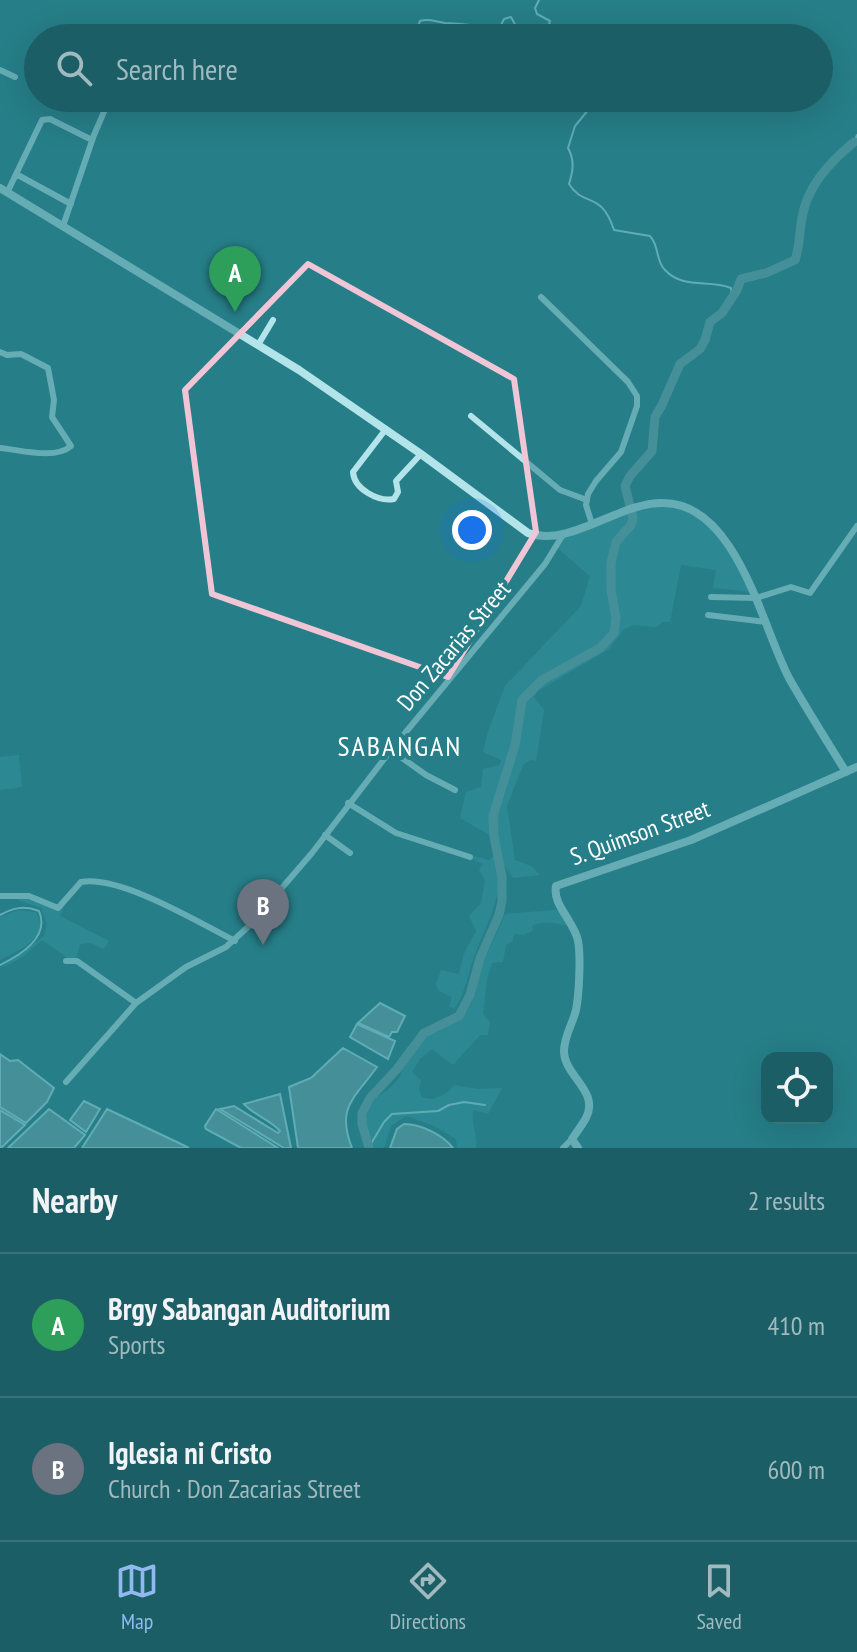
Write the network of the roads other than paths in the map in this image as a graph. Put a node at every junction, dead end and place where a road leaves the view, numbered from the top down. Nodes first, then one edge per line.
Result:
1 (0, 70) edge
2 (15, 77) dead end
3 (104, 112) edge
4 (92, 140) junction
5 (16, 174) junction
6 (4, 190) edge
7 (71, 204) junction
8 (63, 226) junction
9 (541, 297) dead end
10 (273, 320) dead end
11 (258, 345) junction
12 (0, 352) edge
13 (471, 416) dead end
14 (386, 429) junction
15 (0, 448) edge
16 (421, 454) junction
17 (587, 500) junction
18 (592, 524) junction
19 (857, 526) edge
20 (564, 533) junction
21 (711, 597) dead end
22 (756, 598) junction
23 (708, 615) dead end
24 (766, 622) junction
25 (391, 750) junction
26 (857, 767) edge
27 (846, 772) junction
28 (455, 790) dead end
29 (348, 803) junction
30 (325, 835) junction
31 (350, 853) dead end
32 (470, 857) dead end
33 (0, 896) edge
34 (235, 941) junction
35 (66, 961) dead end
36 (136, 1003) junction
37 (66, 1082) dead end
38 (572, 1139) junction
39 (563, 1148) edge
40 (578, 1148) edge

1 - 2 street
3 - 4 street
4 - 5 street
4 - 7 street
5 - 6 street
5 - 7 street
6 - 8 street
7 - 8 street
8 - 11 street
9 - 17 street
10 - 11 street
11 - 14 street
12 - 15 street
13 - 17 street
14 - 16 street
14 - 16 street
16 - 20 street
17 - 18 street
18 - 20 street
18 - 22 street
19 - 22 street
20 - 25 street, Don Zacarias Street
21 - 22 street
22 - 24 street
23 - 24 street
24 - 27 street
25 - 28 street
25 - 29 street, Don Zacarias Street
26 - 27 street, S. Quimson Street
27 - 38 street, S. Quimson Street
29 - 30 street, Don Zacarias Street
29 - 32 street
30 - 31 street
30 - 34 street, Don Zacarias Street
33 - 34 street
34 - 36 street, Don Zacarias Street
35 - 36 street
36 - 37 street, Don Zacarias Street
38 - 39 street
38 - 40 street

